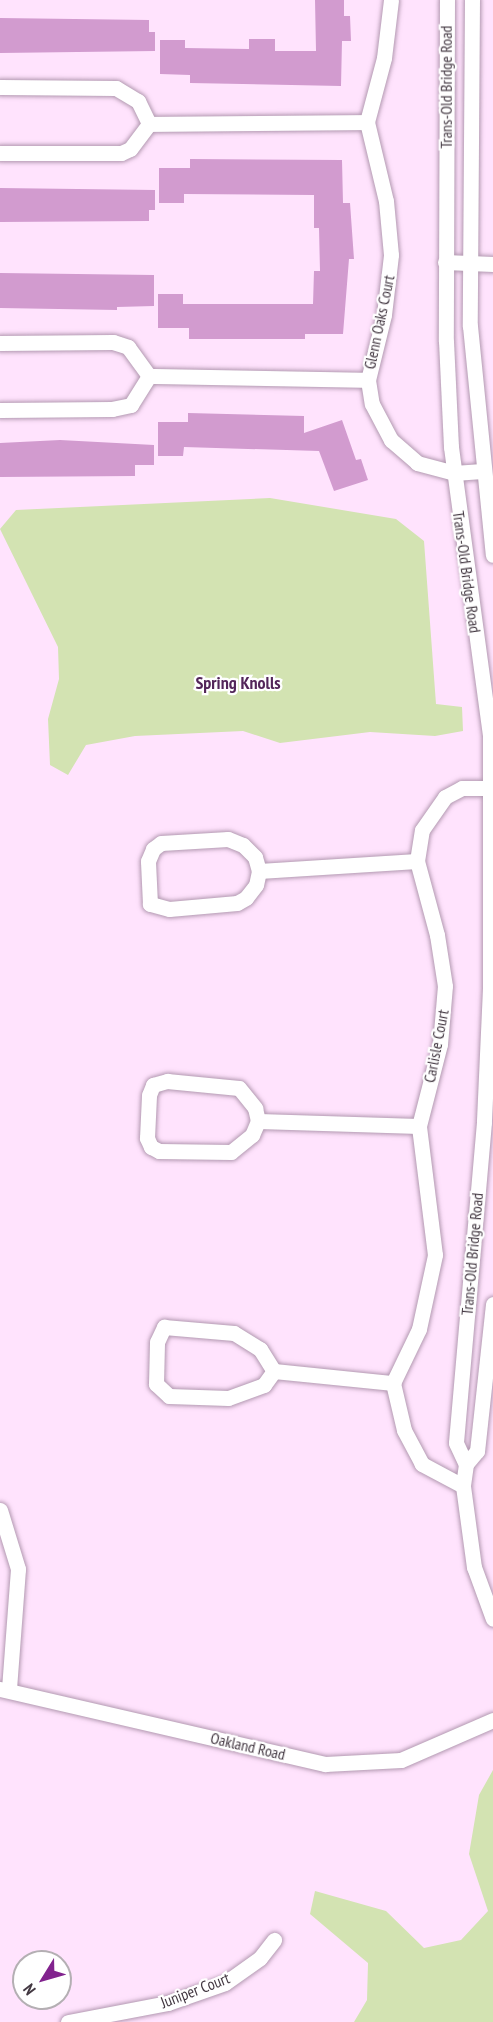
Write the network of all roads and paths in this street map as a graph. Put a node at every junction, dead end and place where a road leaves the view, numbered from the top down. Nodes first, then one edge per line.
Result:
1 (391, 0) edge
2 (447, 0) edge
3 (472, 0) edge
4 (0, 87) edge
5 (367, 122) junction
6 (148, 123) junction
7 (0, 153) edge
8 (446, 262) junction
9 (470, 264) junction
10 (493, 264) edge
11 (0, 343) edge
12 (149, 376) junction
13 (368, 380) junction
14 (0, 410) edge
15 (482, 471) junction
16 (454, 472) junction
17 (493, 555) edge
18 (491, 788) edge
19 (417, 861) junction
20 (259, 871) junction
21 (258, 1121) junction
22 (418, 1126) junction
23 (493, 1304) edge
24 (274, 1371) junction
25 (393, 1383) junction
26 (466, 1464) junction
27 (463, 1486) junction
28 (0, 1510) edge
29 (493, 1618) edge
30 (5, 1690) edge
31 (493, 1720) edge
32 (274, 1940) dead end
33 (68, 2022) edge

1 - 5 street, Glenn Oaks Court
2 - 8 street, Trans-Old Bridge Road
3 - 9 street, Trans-Old Bridge Road
4 - 6 street
5 - 6 street
5 - 13 street, Glenn Oaks Court
6 - 7 street
8 - 9 street
8 - 16 street, Trans-Old Bridge Road
9 - 10 street
9 - 15 street, Trans-Old Bridge Road
11 - 12 street
12 - 13 street, Glenn Oaks Court
12 - 14 street
13 - 16 street, Glenn Oaks Court
15 - 16 street, Glenn Oaks Court
15 - 17 street, Trans-Old Bridge Road
16 - 18 street, Trans-Old Bridge Road
18 - 19 street, Carlisle Court
18 - 26 street, Trans-Old Bridge Road
19 - 20 street
19 - 22 street, Carlisle Court
20 - 20 street
21 - 21 street
21 - 22 street
22 - 25 street, Carlisle Court
23 - 26 street, Trans-Old Bridge Road
24 - 24 street
24 - 25 street
25 - 27 street
26 - 27 street, Trans-Old Bridge Road
27 - 29 street, Trans-Old Bridge Road
28 - 30 street
30 - 31 street, Oakland Road
32 - 33 street, Juniper Court

